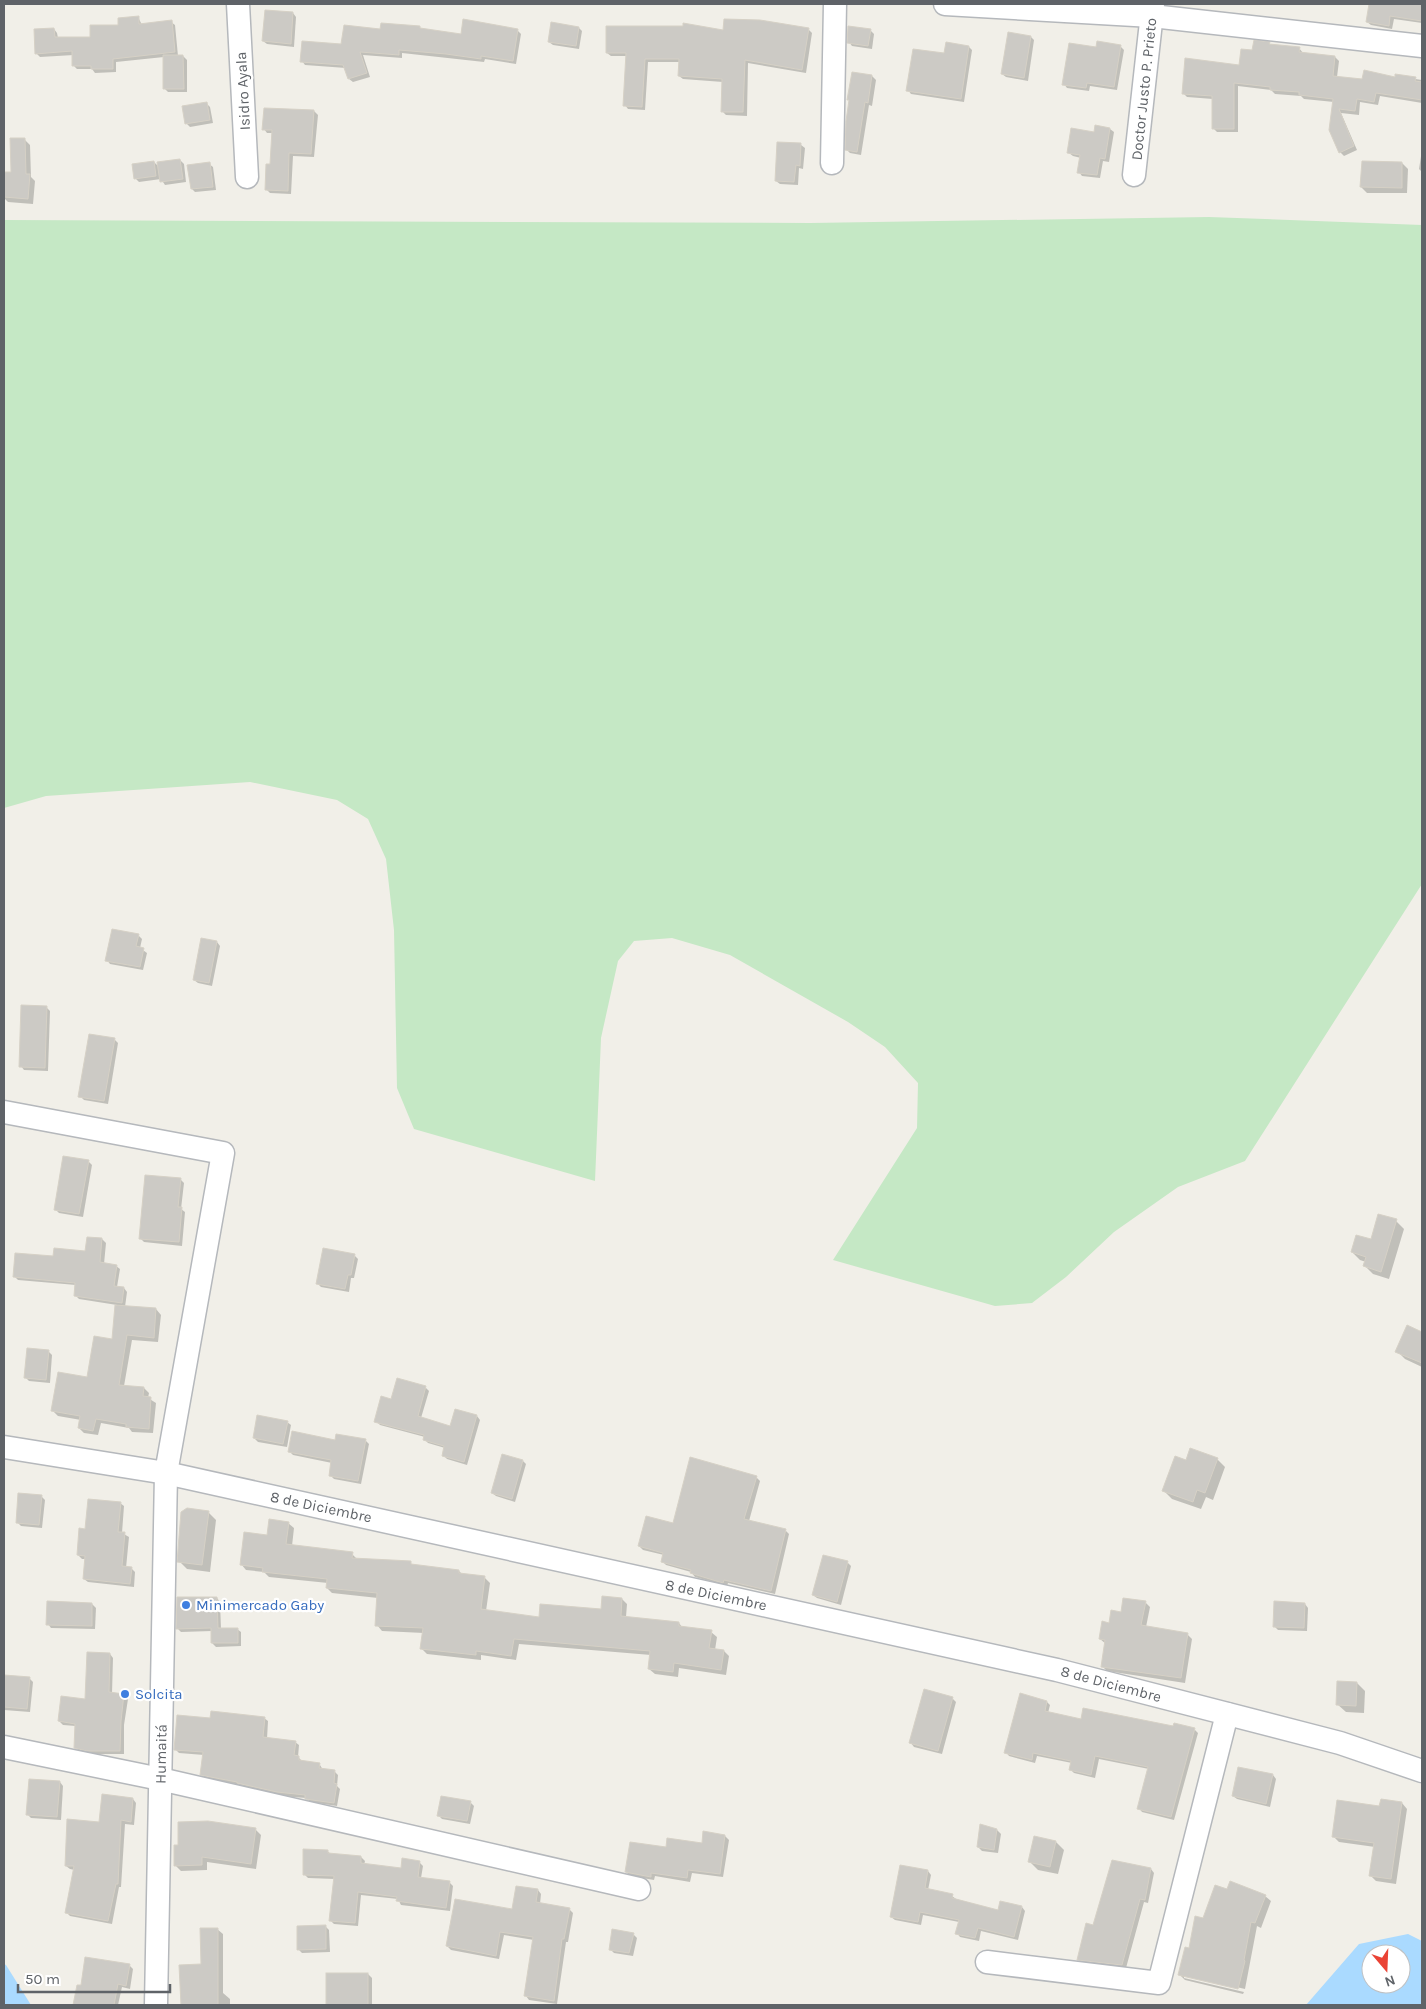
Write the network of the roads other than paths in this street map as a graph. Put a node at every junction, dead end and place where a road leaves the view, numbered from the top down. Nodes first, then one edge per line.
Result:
1 (238, 4) edge
2 (834, 4) edge
3 (944, 4) edge
4 (1152, 10) edge
5 (1422, 46) edge
6 (832, 163) dead end
7 (1134, 175) dead end
8 (247, 177) dead end
9 (4, 1112) edge
10 (4, 1447) edge
11 (166, 1473) junction
12 (1227, 1714) junction
13 (4, 1747) edge
14 (1422, 1771) edge
15 (160, 1779) junction
16 (639, 1889) dead end
17 (987, 1962) dead end
18 (156, 2005) edge

1 - 8 street, Isidro Ayala
2 - 6 street
3 - 4 street
4 - 5 street
4 - 7 street, Doctor Justo P. Prieto
9 - 11 street, Humaitá
10 - 11 street, 8 de Diciembre
11 - 12 street, 8 de Diciembre
11 - 15 street, Humaitá
12 - 14 street, 8 de Diciembre
12 - 17 street
13 - 15 street
15 - 16 street
15 - 18 street, Humaitá

